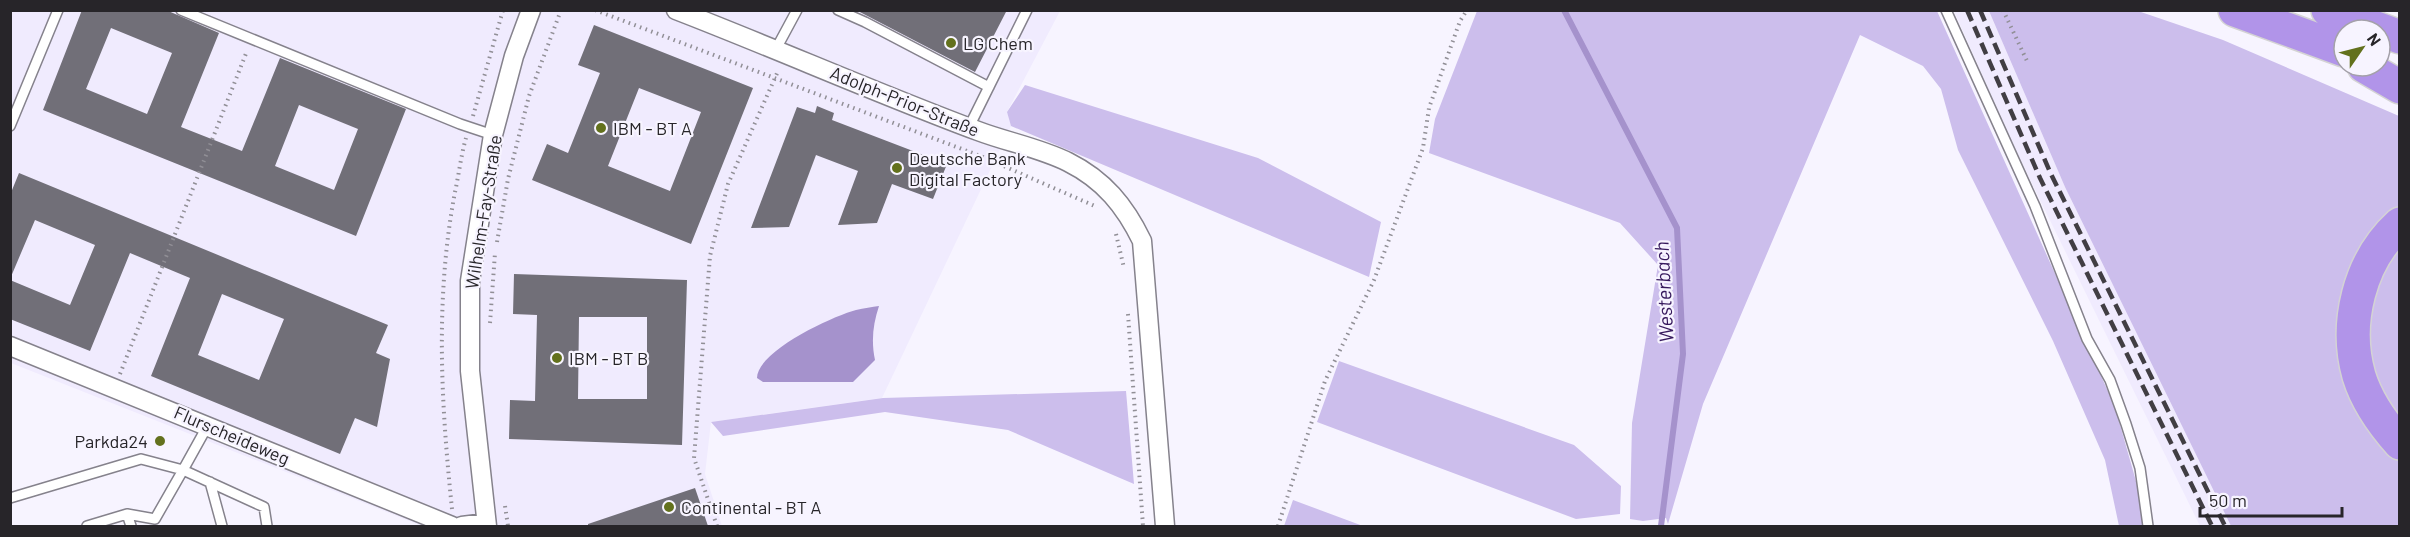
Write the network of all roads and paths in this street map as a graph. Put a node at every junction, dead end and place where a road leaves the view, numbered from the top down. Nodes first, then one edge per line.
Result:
1 (58, 10) edge
2 (181, 10) edge
3 (531, 10) edge
4 (561, 10) edge
5 (595, 10) edge
6 (676, 10) edge
7 (797, 10) edge
8 (838, 10) edge
9 (1027, 10) edge
10 (1467, 10) edge
11 (1946, 10) edge
12 (2003, 10) edge
13 (2235, 10) edge
14 (2332, 38) edge
15 (781, 51) junction
16 (2027, 61) dead end
17 (243, 62) dead end
18 (775, 78) junction
19 (2385, 78) edge
20 (989, 87) junction
21 (2400, 87) edge
22 (10, 126) edge
23 (969, 127) junction
24 (493, 135) junction
25 (1102, 209) dead end
26 (2400, 224) edge
27 (1112, 227) dead end
28 (1125, 272) dead end
29 (1127, 306) dead end
30 (490, 333) dead end
31 (10, 346) edge
32 (114, 387) junction
33 (208, 425) junction
34 (2400, 442) edge
35 (183, 470) junction
36 (210, 482) junction
37 (10, 498) edge
38 (504, 498) dead end
39 (127, 514) junction
40 (158, 523) edge
41 (486, 525) edge
42 (87, 526) edge
43 (131, 526) edge
44 (222, 526) edge
45 (267, 526) edge
46 (452, 526) edge
47 (462, 526) edge
48 (508, 526) edge
49 (717, 526) edge
50 (1143, 526) edge
51 (1165, 526) edge
52 (1278, 526) edge
53 (2148, 526) edge

1 - 22 lane
2 - 24 lane
3 - 24 street, Wilhelm-Fay-Straße
4 - 30 path
5 - 18 path
6 - 15 street, Adolph-Prior-Straße
7 - 15 lane
8 - 20 lane
9 - 20 lane
10 - 52 path
11 - 53 lane
12 - 16 path
13 - 14 highway
15 - 18 path
15 - 23 street, Adolph-Prior-Straße
17 - 32 path
18 - 25 path
18 - 49 path
19 - 21 highway
20 - 23 lane
23 - 51 street, Adolph-Prior-Straße
24 - 41 street, Wilhelm-Fay-Straße
26 - 34 highway
27 - 28 path
29 - 50 path
31 - 32 street, Flurscheideweg
32 - 33 street, Flurscheideweg
33 - 35 lane
33 - 46 street, Flurscheideweg
35 - 36 lane
35 - 37 lane
35 - 40 lane
36 - 44 lane
36 - 45 lane
38 - 48 path
39 - 40 lane
39 - 42 lane
39 - 43 lane
41 - 47 street

